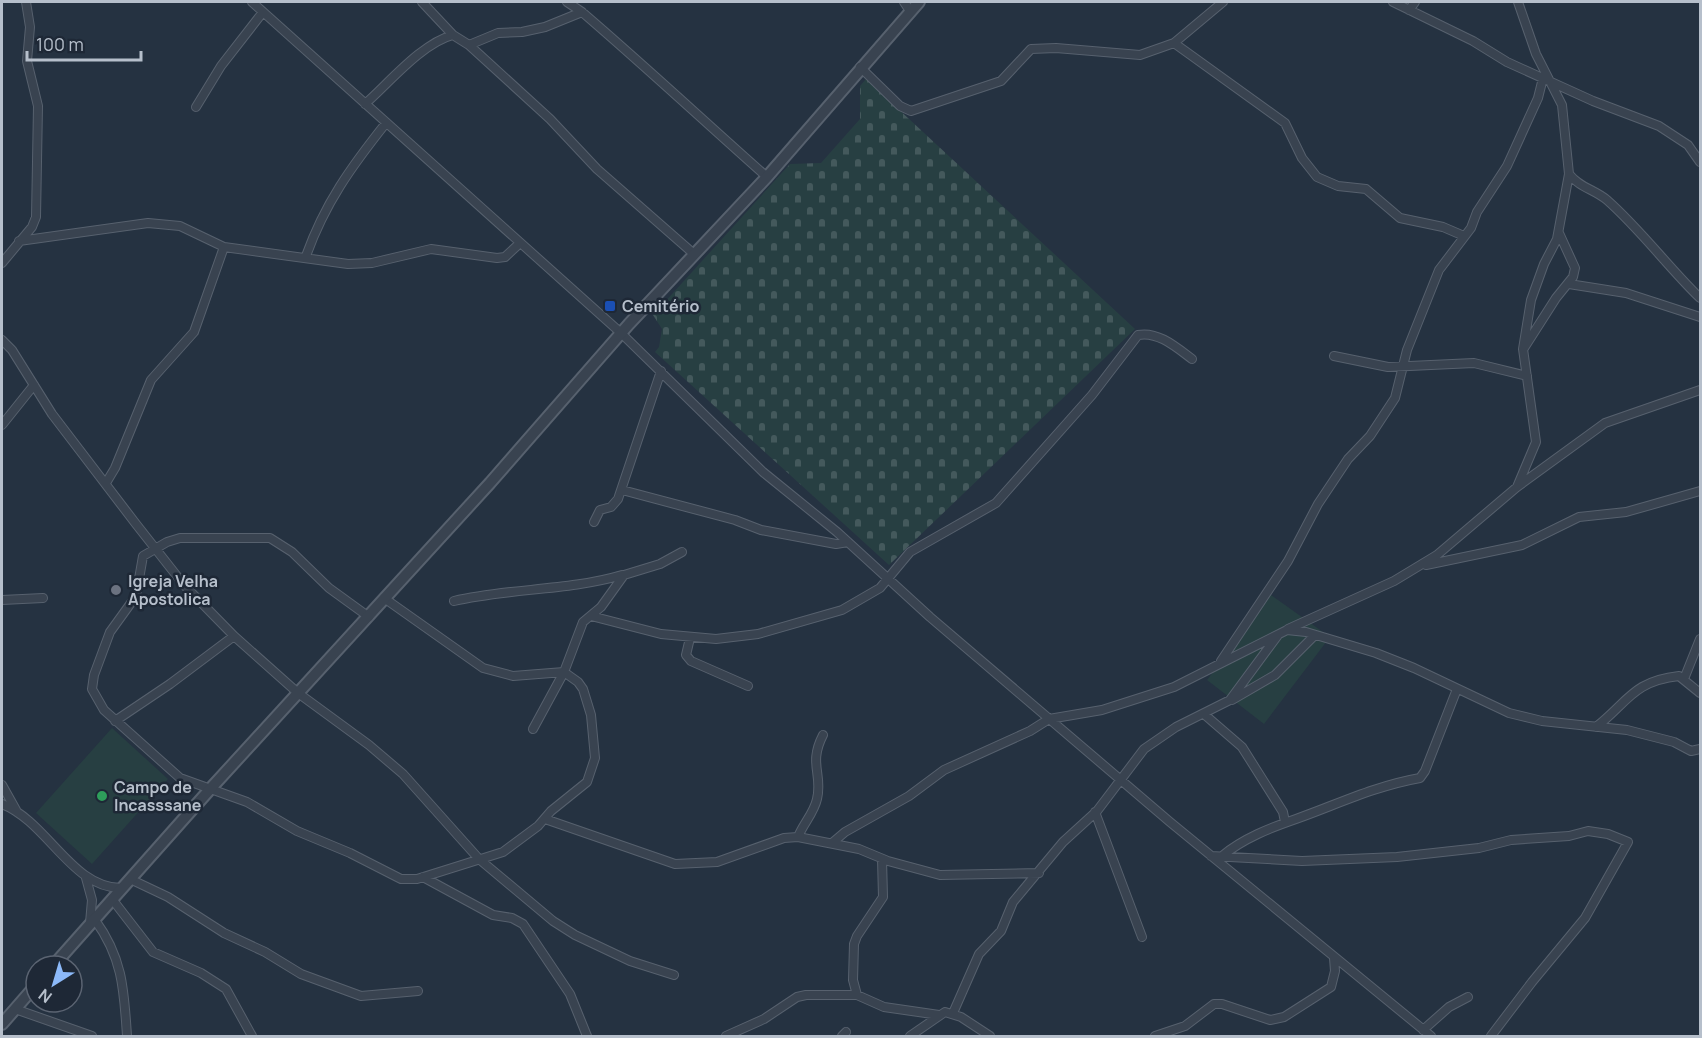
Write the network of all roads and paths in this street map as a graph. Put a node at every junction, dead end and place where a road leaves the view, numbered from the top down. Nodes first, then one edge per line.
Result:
1 (26, 2) edge
2 (252, 2) edge
3 (422, 2) edge
4 (567, 2) edge
5 (919, 2) edge
6 (1223, 2) edge
7 (1393, 2) edge
8 (1415, 2) edge
9 (1518, 2) edge
10 (907, 6) edge
11 (1409, 10) junction
12 (263, 12) junction
13 (582, 12) junction
14 (453, 35) junction
15 (1174, 43) junction
16 (469, 45) junction
17 (860, 67) junction
18 (1547, 80) junction
19 (365, 104) junction
20 (196, 106) dead end
21 (386, 123) junction
22 (1701, 162) edge
23 (1569, 174) junction
24 (767, 177) junction
25 (1559, 232) junction
26 (1464, 236) junction
27 (20, 241) junction
28 (519, 243) junction
29 (224, 247) junction
30 (694, 255) junction
31 (306, 256) junction
32 (2, 263) edge
33 (1569, 284) junction
34 (1701, 298) edge
35 (1701, 317) edge
36 (621, 333) junction
37 (2, 340) edge
38 (1523, 349) junction
39 (1334, 356) dead end
40 (1192, 359) dead end
41 (1405, 365) junction
42 (661, 371) junction
43 (1527, 376) junction
44 (34, 385) junction
45 (1701, 390) edge
46 (2, 425) edge
47 (106, 483) junction
48 (1516, 486) junction
49 (622, 490) junction
50 (1701, 491) edge
51 (594, 522) dead end
52 (848, 542) junction
53 (155, 548) junction
54 (682, 552) dead end
55 (1418, 566) junction
56 (624, 575) junction
57 (888, 580) junction
58 (43, 598) dead end
59 (384, 598) junction
60 (2, 600) edge
61 (454, 601) dead end
62 (591, 616) junction
63 (369, 617) junction
64 (1287, 630) junction
65 (1278, 634) junction
66 (1315, 635) junction
67 (234, 636) junction
68 (690, 638) junction
69 (1701, 639) edge
70 (1218, 664) junction
71 (564, 672) junction
72 (1684, 679) junction
73 (748, 686) dead end
74 (1457, 688) junction
75 (298, 693) junction
76 (1701, 693) edge
77 (1230, 700) junction
78 (1205, 715) junction
79 (1049, 719) junction
80 (115, 721) junction
81 (1596, 727) junction
82 (532, 729) dead end
83 (823, 735) dead end
84 (1701, 749) edge
85 (1121, 778) junction
86 (2, 785) edge
87 (212, 787) junction
88 (2, 804) edge
89 (16, 810) junction
90 (1095, 812) junction
91 (545, 819) junction
92 (1285, 822) junction
93 (798, 837) junction
94 (832, 843) junction
95 (1211, 856) junction
96 (1222, 856) junction
97 (479, 859) junction
98 (882, 859) junction
99 (1038, 873) junction
100 (423, 877) junction
101 (86, 878) junction
102 (126, 884) junction
103 (112, 900) junction
104 (92, 923) junction
105 (1142, 938) dead end
106 (64, 954) edge
107 (1334, 958) junction
108 (1345, 967) junction
109 (1335, 971) junction
110 (674, 975) dead end
111 (418, 992) dead end
112 (857, 995) junction
113 (1468, 998) dead end
114 (24, 999) edge
115 (15, 1009) junction
116 (953, 1013) junction
117 (939, 1015) junction
118 (2, 1024) edge
119 (1423, 1030) junction
120 (92, 1036) edge
121 (127, 1036) edge
122 (252, 1036) edge
123 (587, 1036) edge
124 (726, 1036) edge
125 (910, 1036) edge
126 (990, 1036) edge
127 (1155, 1036) edge
128 (1431, 1036) edge
129 (1491, 1036) edge

1 - 27 street
2 - 12 street
3 - 14 street
4 - 13 street
5 - 10 street
6 - 15 street
7 - 11 street
8 - 11 street
9 - 18 street
10 - 17 street
11 - 18 street
12 - 19 street
12 - 20 street
13 - 16 street
13 - 24 street
14 - 16 street
14 - 19 street
15 - 17 street
15 - 26 street
16 - 30 street
17 - 24 street
18 - 22 street
18 - 23 street
18 - 26 street
19 - 21 street
21 - 28 street
21 - 31 street
23 - 25 street
23 - 34 street
24 - 30 street
25 - 33 street
25 - 38 street
26 - 41 street
27 - 29 street
27 - 32 street
28 - 31 street
28 - 36 street
29 - 31 street
29 - 47 street
30 - 36 street
33 - 35 street
33 - 38 street
36 - 42 street
36 - 59 street
37 - 44 street
38 - 43 street
39 - 41 street
40 - 57 street
41 - 43 street
41 - 70 street
42 - 49 street
42 - 52 street
43 - 48 street
44 - 46 street
44 - 47 street
45 - 48 street
47 - 53 street
48 - 55 street
49 - 51 street
49 - 52 street
50 - 55 street
52 - 57 street
53 - 63 street
53 - 67 street
53 - 80 street
54 - 56 street
55 - 64 street
56 - 61 street
56 - 62 street
57 - 68 street
57 - 79 street
58 - 60 street
59 - 63 street
59 - 71 street
62 - 68 street
62 - 71 street
63 - 75 street
64 - 65 street
64 - 66 street
65 - 70 street
65 - 77 street
66 - 74 street
66 - 77 street
67 - 75 street
67 - 80 street
68 - 73 street
69 - 72 street
70 - 79 street
71 - 82 street
71 - 91 street
72 - 76 street
72 - 81 street
74 - 81 street
74 - 92 street
75 - 87 street
75 - 97 street
77 - 78 street
78 - 85 street
78 - 92 street
79 - 85 street
79 - 94 street
80 - 87 street
81 - 84 street
83 - 93 street
85 - 90 street
85 - 95 street
86 - 89 street
87 - 100 street
87 - 102 street
88 - 89 street
89 - 101 street
90 - 99 street
90 - 105 street
91 - 93 street
91 - 97 street
92 - 96 street
93 - 94 street
94 - 98 street
95 - 96 street
95 - 107 street
96 - 129 street
97 - 100 street
97 - 110 street
98 - 99 street
98 - 112 street
99 - 116 street
100 - 123 street
101 - 102 street
101 - 104 street
102 - 103 street
102 - 111 street
103 - 104 street
103 - 122 street
104 - 106 street
104 - 121 street
107 - 108 street
107 - 109 street
108 - 109 street
108 - 119 street
109 - 127 street
112 - 117 street
112 - 124 street
113 - 119 street
114 - 115 street
115 - 118 street
115 - 120 street
116 - 117 street
116 - 126 street
117 - 125 street
119 - 128 street

